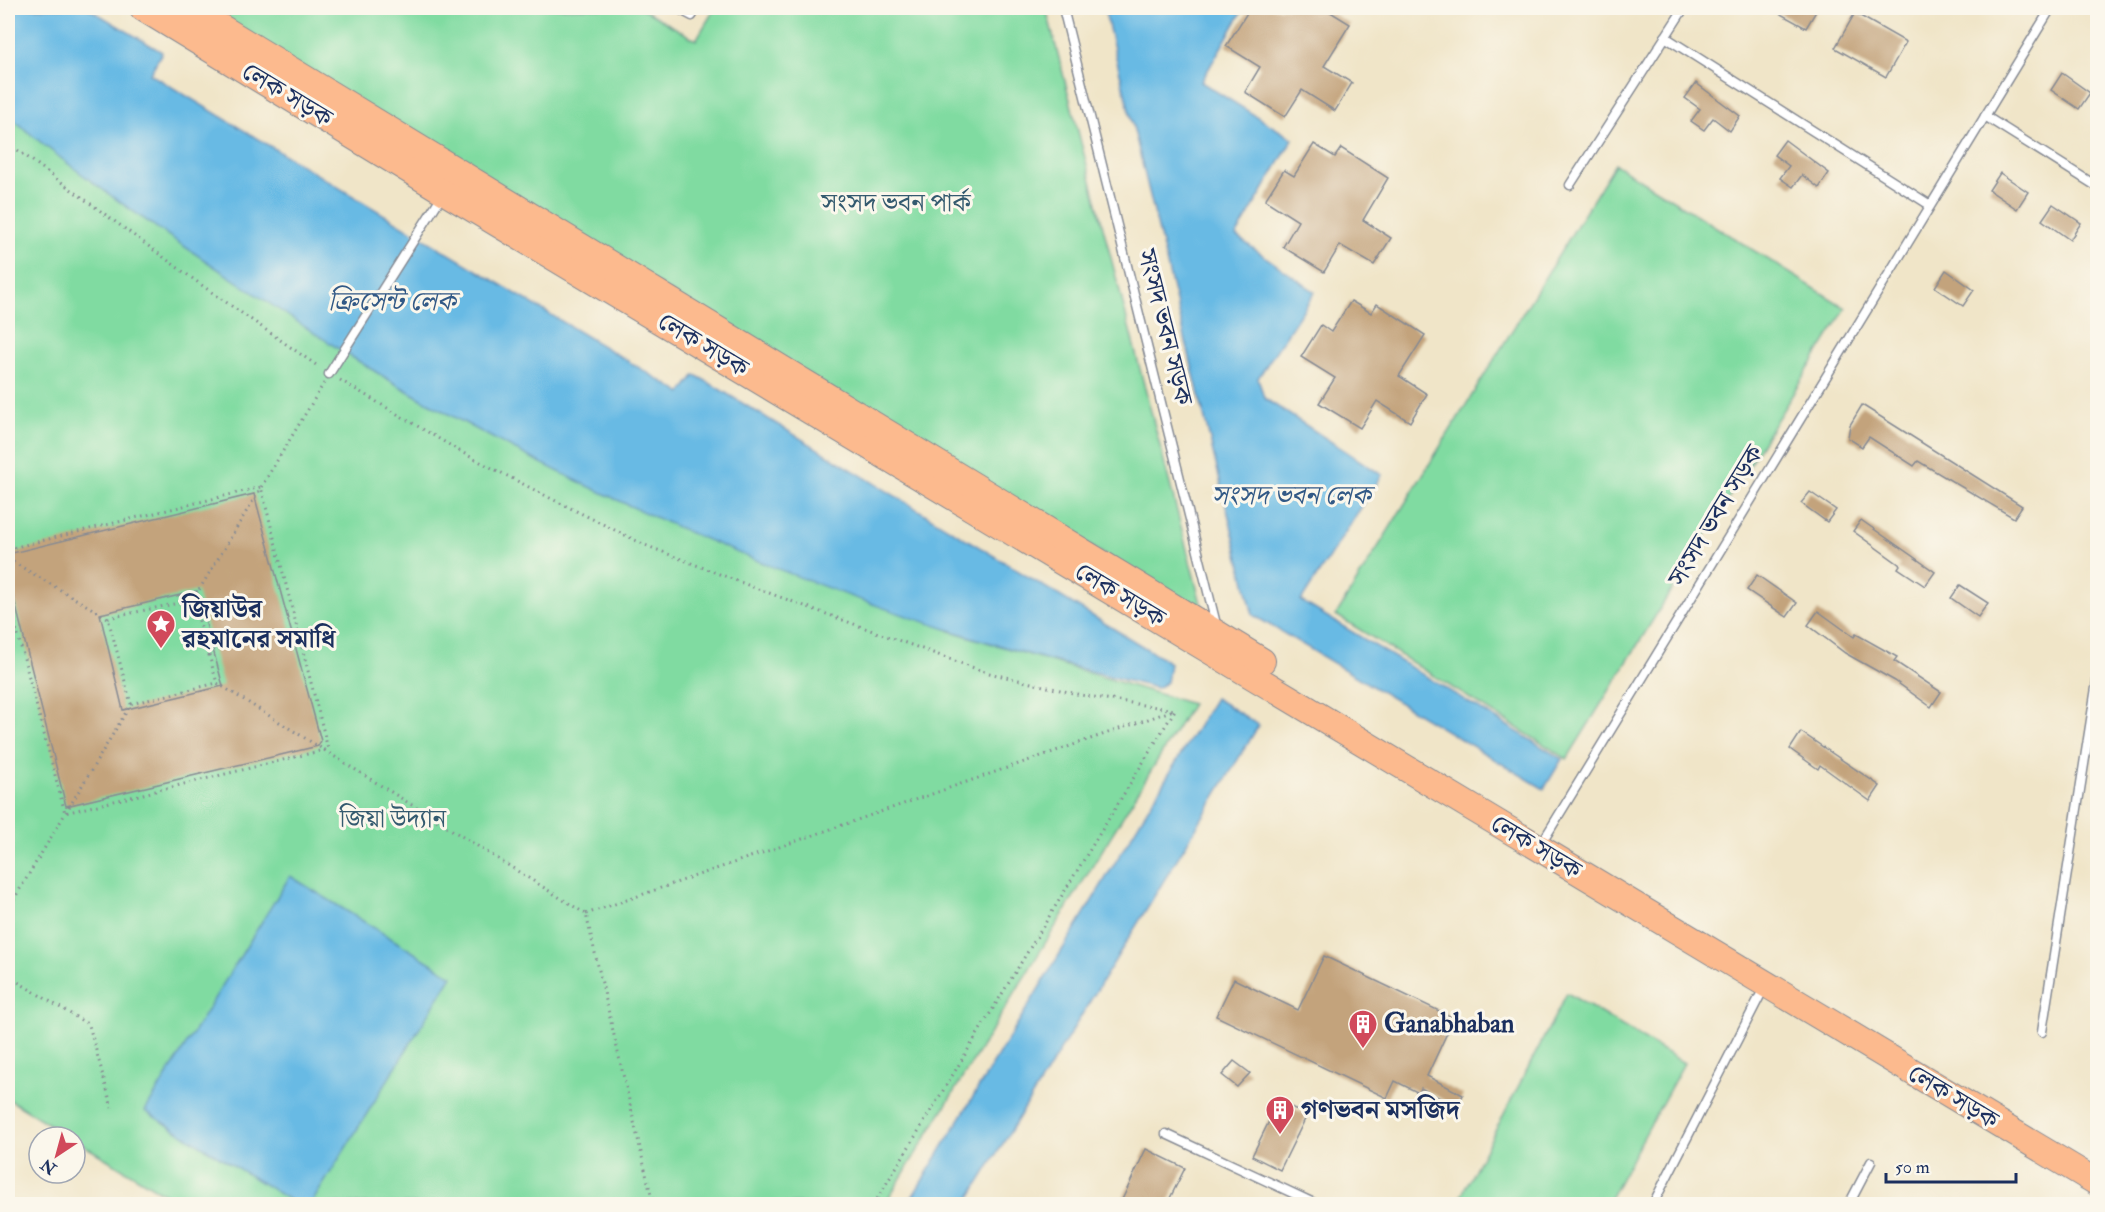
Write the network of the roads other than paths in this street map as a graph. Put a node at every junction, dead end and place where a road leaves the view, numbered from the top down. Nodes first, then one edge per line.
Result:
1 (143, 8) edge
2 (189, 8) edge
3 (677, 8) edge
4 (697, 8) edge
5 (1063, 8) edge
6 (1684, 8) edge
7 (2051, 8) edge
8 (1665, 37) junction
9 (1985, 116) junction
10 (1570, 186) dead end
11 (2097, 187) edge
12 (445, 192) junction
13 (1930, 205) junction
14 (329, 374) road end
15 (1221, 646) junction
16 (2097, 675) edge
17 (1543, 842) junction
18 (1766, 986) junction
19 (2042, 1032) dead end
20 (1166, 1134) dead end
21 (1871, 1162) dead end
22 (2097, 1170) edge
23 (2097, 1183) edge
24 (1316, 1204) edge
25 (1653, 1204) edge
26 (1849, 1204) edge

1 - 12 main road, লেক সড়ক
2 - 15 main road
3 - 4 lane
5 - 15 lane, সংসদ ভবন সড়ক
6 - 8 lane
7 - 9 lane, সংসদ ভবন সড়ক
8 - 10 lane
8 - 13 lane
9 - 11 lane
9 - 13 lane, সংসদ ভবন সড়ক
12 - 14 lane
12 - 15 main road, লেক সড়ক
13 - 17 lane, সংসদ ভবন সড়ক
15 - 17 main road, লেক সড়ক
16 - 19 lane
17 - 18 main road, লেক সড়ক
17 - 22 main road
18 - 23 main road, লেক সড়ক
18 - 25 lane
20 - 24 lane
21 - 26 lane

